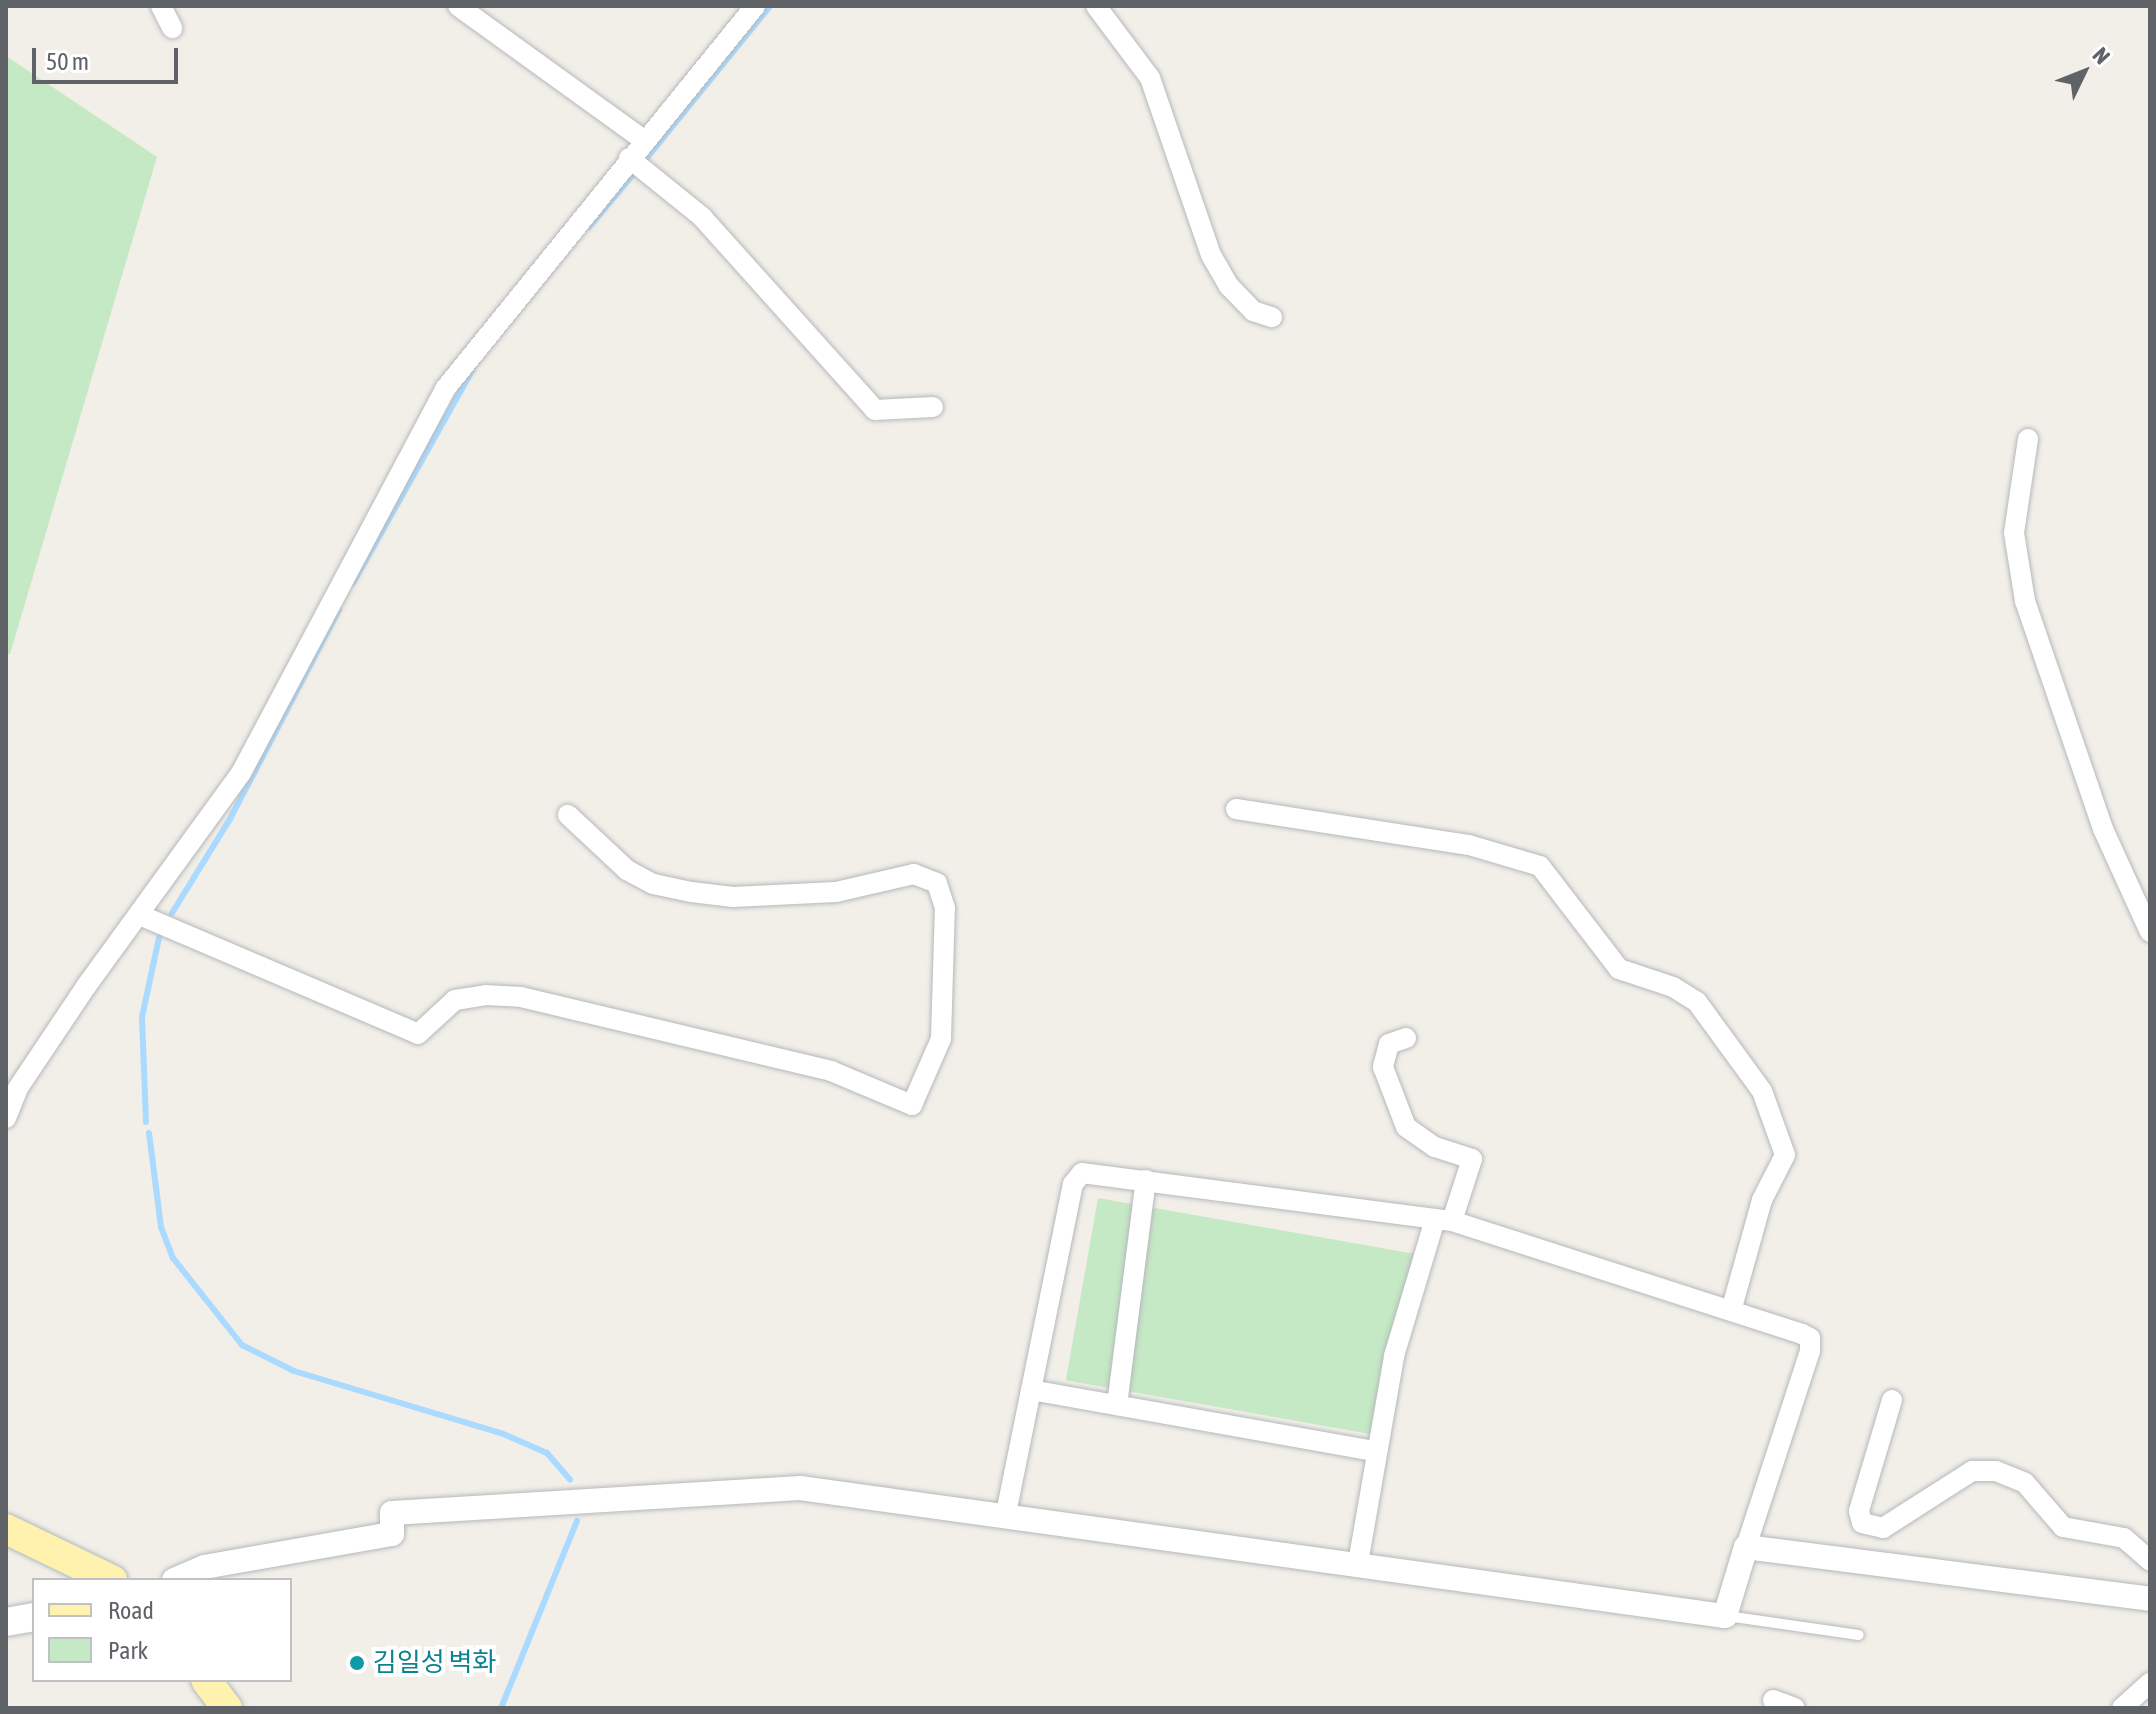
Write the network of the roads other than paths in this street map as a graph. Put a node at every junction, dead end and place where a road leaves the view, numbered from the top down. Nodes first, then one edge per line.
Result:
1 (161, 6) edge
2 (458, 6) edge
3 (755, 6) edge
4 (1096, 6) edge
5 (172, 28) dead end
6 (644, 140) junction
7 (629, 158) junction
8 (1272, 317) dead end
9 (933, 407) dead end
10 (2028, 439) dead end
11 (1236, 809) dead end
12 (568, 815) dead end
13 (142, 916) junction
14 (2150, 932) edge
15 (1406, 1038) dead end
16 (6, 1118) edge
17 (1146, 1180) junction
18 (1444, 1220) junction
19 (1731, 1311) junction
20 (1031, 1390) junction
21 (1892, 1400) dead end
22 (1117, 1405) junction
23 (1375, 1451) junction
24 (1005, 1518) junction
25 (6, 1529) edge
26 (1746, 1547) junction
27 (2150, 1561) edge
28 (1358, 1563) junction
29 (108, 1578) edge
30 (179, 1578) edge
31 (2150, 1599) edge
32 (1725, 1616) junction
33 (32, 1617) edge
34 (6, 1622) edge
35 (1859, 1635) dead end
36 (208, 1682) edge
37 (2150, 1683) edge
38 (1773, 1700) dead end
39 (227, 1708) edge
40 (1795, 1708) edge
41 (2122, 1708) edge

1 - 5 street
2 - 6 street
3 - 6 street
4 - 8 street
6 - 7 street
7 - 9 street
7 - 13 street
10 - 14 street
11 - 19 street
12 - 13 street
13 - 16 street
15 - 18 street
17 - 18 street
17 - 20 street
17 - 22 street
18 - 19 street
18 - 23 street
19 - 26 street
20 - 22 street
20 - 24 street
21 - 27 street
22 - 23 street
23 - 28 street
24 - 28 street
24 - 30 street
25 - 29 main road
26 - 31 street
26 - 32 street
28 - 32 street
32 - 35 lane
33 - 34 main road
36 - 39 main road
37 - 41 street
38 - 40 street

